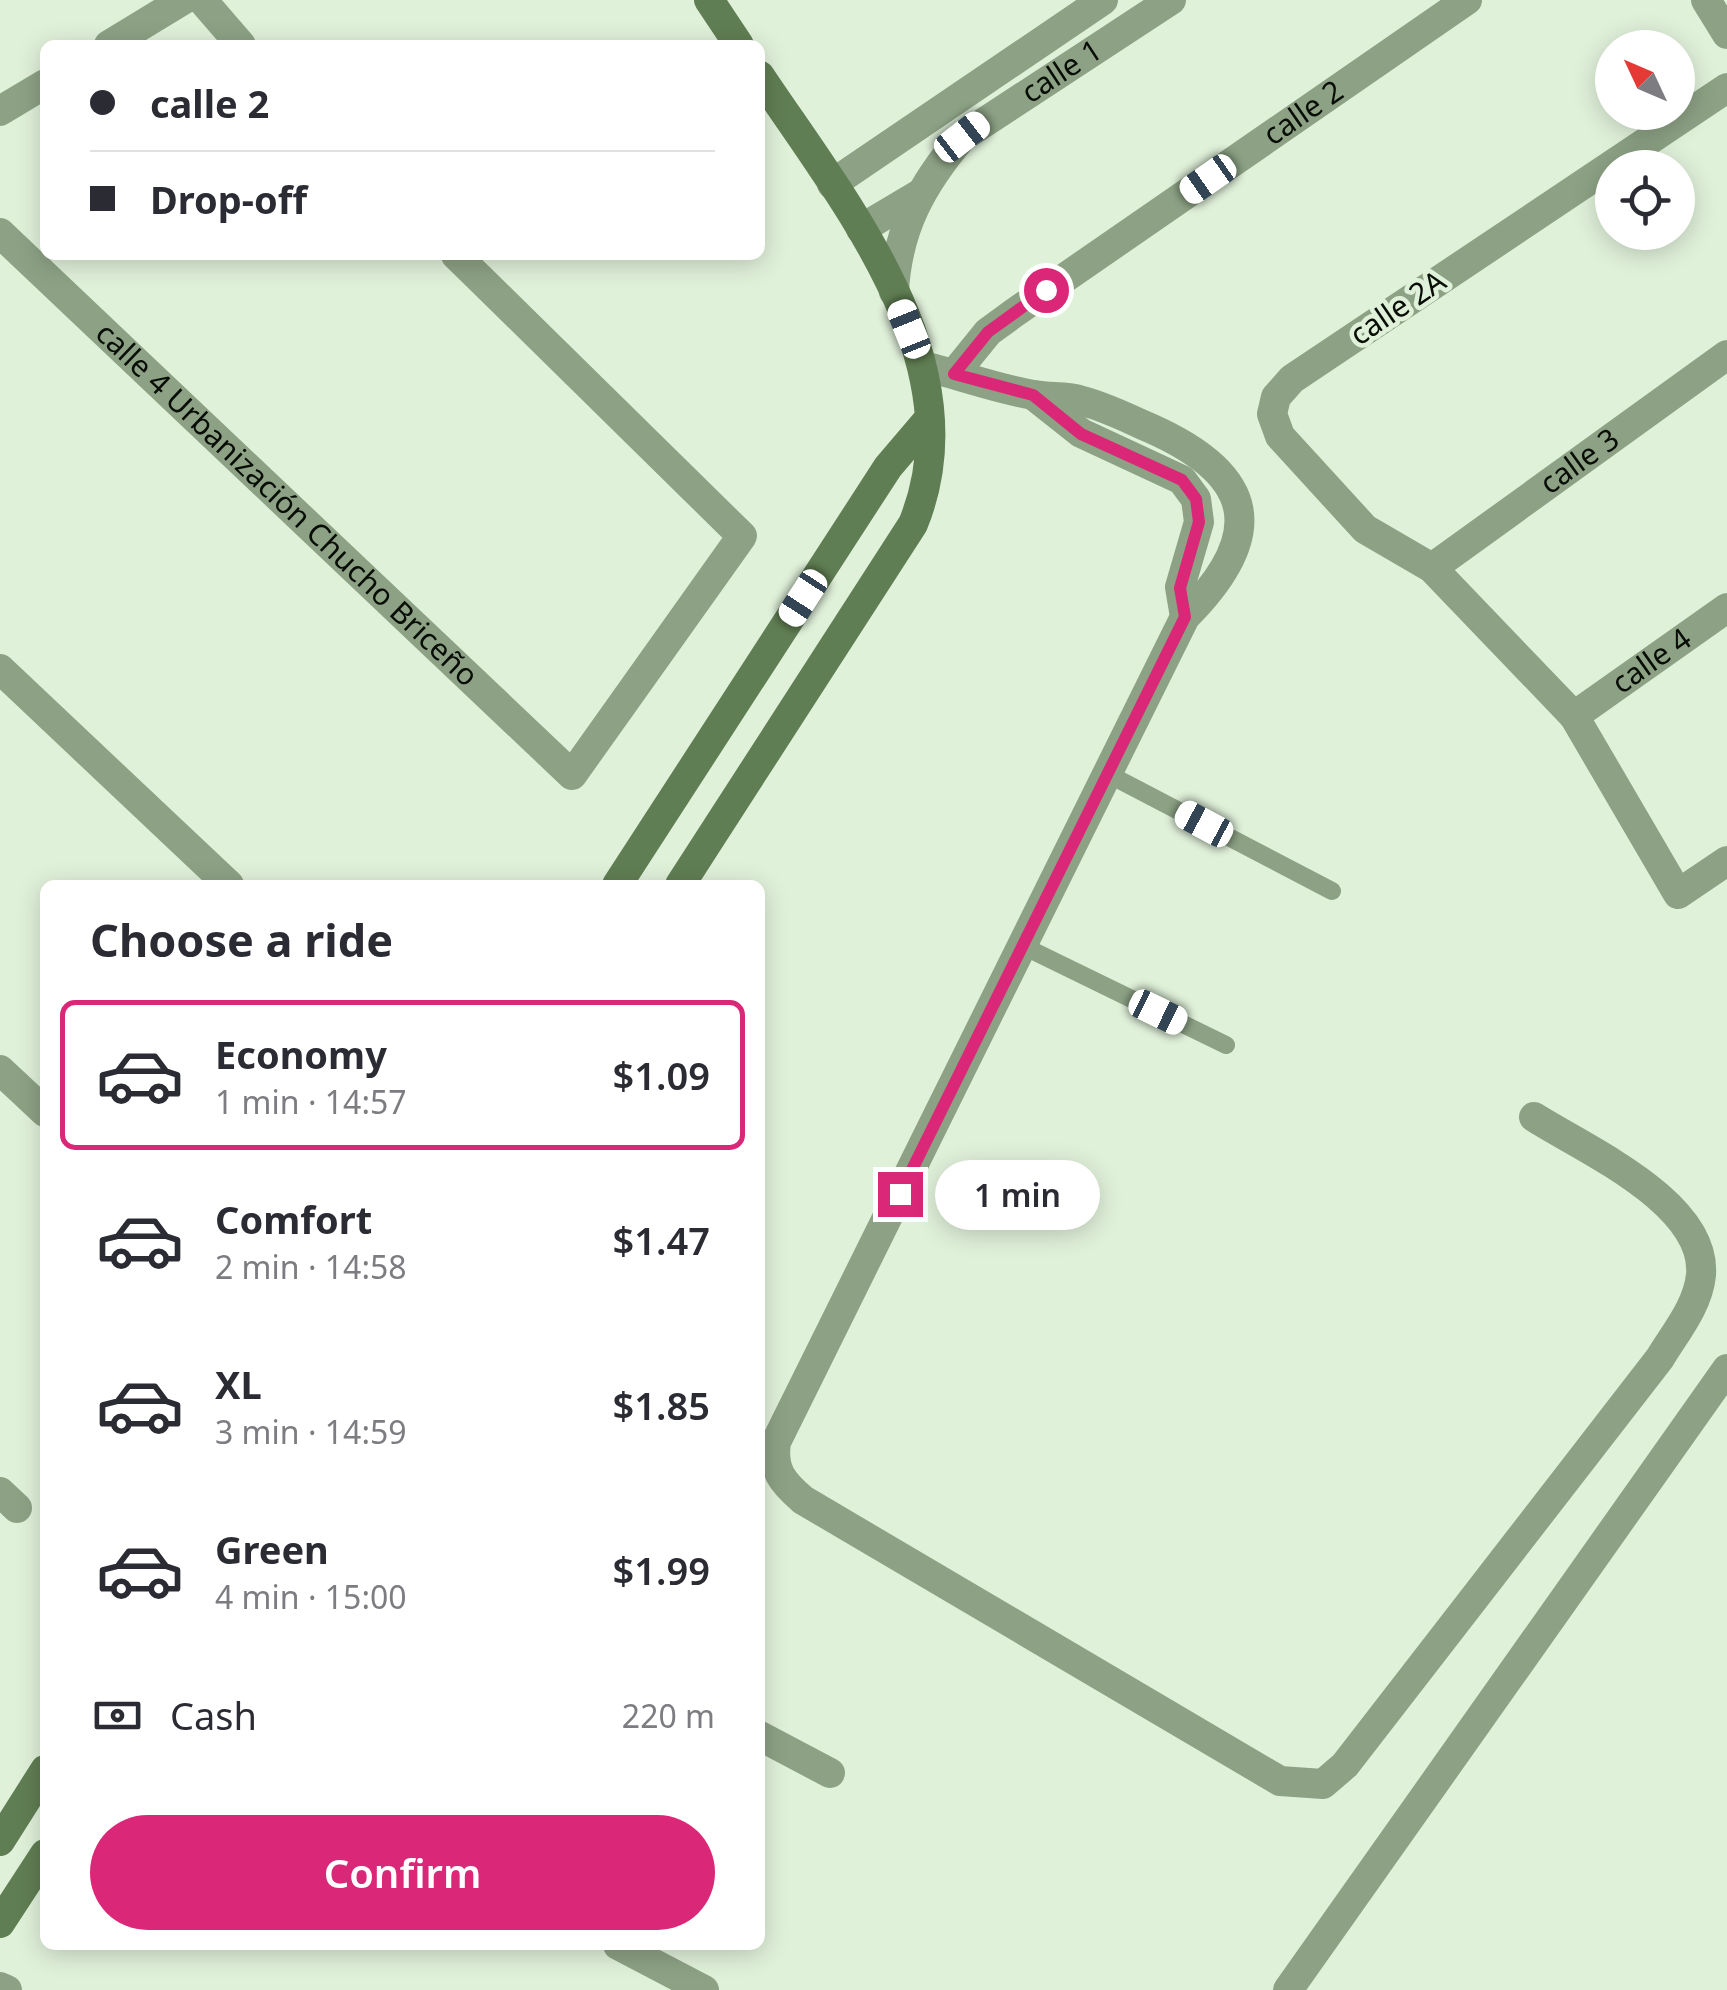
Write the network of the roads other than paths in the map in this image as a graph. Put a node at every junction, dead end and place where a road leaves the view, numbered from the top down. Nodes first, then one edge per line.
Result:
1 (183, 0) edge
2 (202, 0) edge
3 (709, 0) edge
4 (1102, 0) edge
5 (1171, 0) edge
6 (1466, 0) edge
7 (1706, 0) edge
8 (1727, 34) edge
9 (117, 40) edge
10 (237, 40) edge
11 (736, 40) edge
12 (765, 84) edge
13 (40, 87) edge
14 (1727, 88) edge
15 (0, 111) edge
16 (832, 184) junction
17 (920, 194) junction
18 (861, 229) junction
19 (0, 233) edge
20 (461, 260) edge
21 (894, 292) junction
22 (1727, 355) edge
23 (924, 366) junction
24 (954, 374) junction
25 (1033, 395) junction
26 (928, 420) junction
27 (1432, 568) junction
28 (1727, 608) edge
29 (1185, 617) junction
30 (0, 669) edge
31 (1574, 716) junction
32 (1108, 774) junction
33 (1727, 861) edge
34 (224, 880) edge
35 (620, 880) edge
36 (683, 880) edge
37 (1332, 891) dead end
38 (1023, 946) junction
39 (1226, 1044) dead end
40 (0, 1070) edge
41 (40, 1107) edge
42 (1534, 1117) dead end
43 (1727, 1370) edge
44 (765, 1739) edge
45 (830, 1773) dead end
46 (40, 1778) edge
47 (0, 1840) edge
48 (40, 1862) edge
49 (0, 1923) edge
50 (628, 1950) edge
51 (704, 1990) edge
52 (1288, 1990) edge

1 - 9 street
2 - 10 street
3 - 11 street
4 - 16 street, calle 1
5 - 17 street, calle 1
6 - 24 street, calle 2
7 - 8 street
12 - 16 street
13 - 15 street
14 - 27 street, calle 2A
16 - 18 street
17 - 18 street, calle 1
17 - 21 street, calle 1
18 - 21 street
19 - 20 street, calle 4 Urbanización Chucho Briceño
21 - 23 street
22 - 27 street, calle 3
23 - 24 street
23 - 26 street
24 - 25 street
25 - 29 street
25 - 29 street
26 - 35 street
26 - 36 street
27 - 31 street
28 - 31 street, calle 4
29 - 32 street
30 - 34 street
31 - 33 street
32 - 37 lane
32 - 38 street
38 - 39 lane
38 - 42 street
40 - 41 street
43 - 52 street
44 - 45 street
46 - 47 street
48 - 49 street
50 - 51 street

